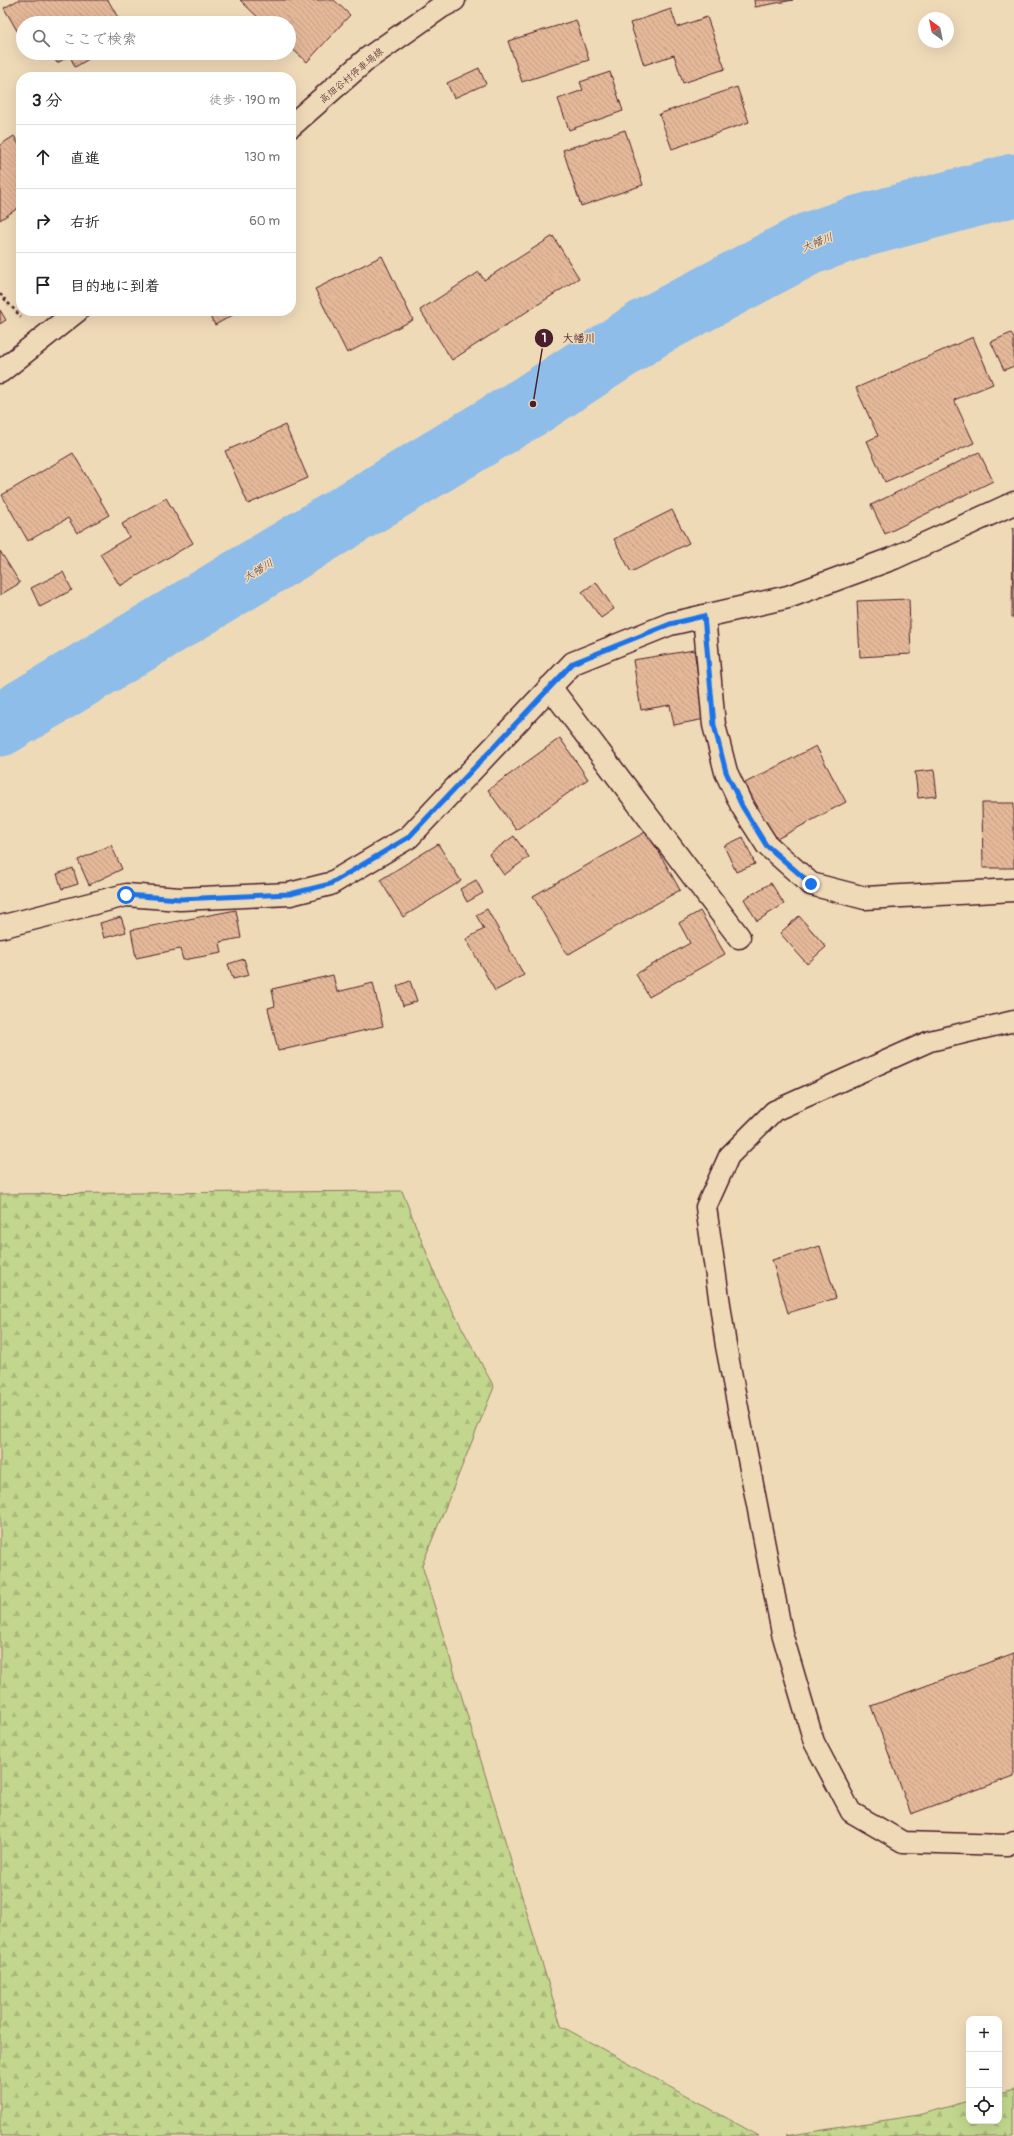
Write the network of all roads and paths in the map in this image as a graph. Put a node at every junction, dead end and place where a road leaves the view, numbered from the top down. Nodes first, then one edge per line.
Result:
1 (454, 0) edge
2 (296, 122) edge
3 (71, 316) edge
4 (0, 372) edge
5 (1014, 503) edge
6 (704, 616) junction
7 (550, 687) junction
8 (1014, 890) edge
9 (0, 927) edge
10 (739, 938) dead end
11 (1014, 1021) edge
12 (1014, 1841) edge

1 - 2 street, 高畑谷村停車場線
3 - 4 street
5 - 6 street
6 - 7 street
6 - 8 street
7 - 9 street
7 - 10 street
11 - 12 lane

